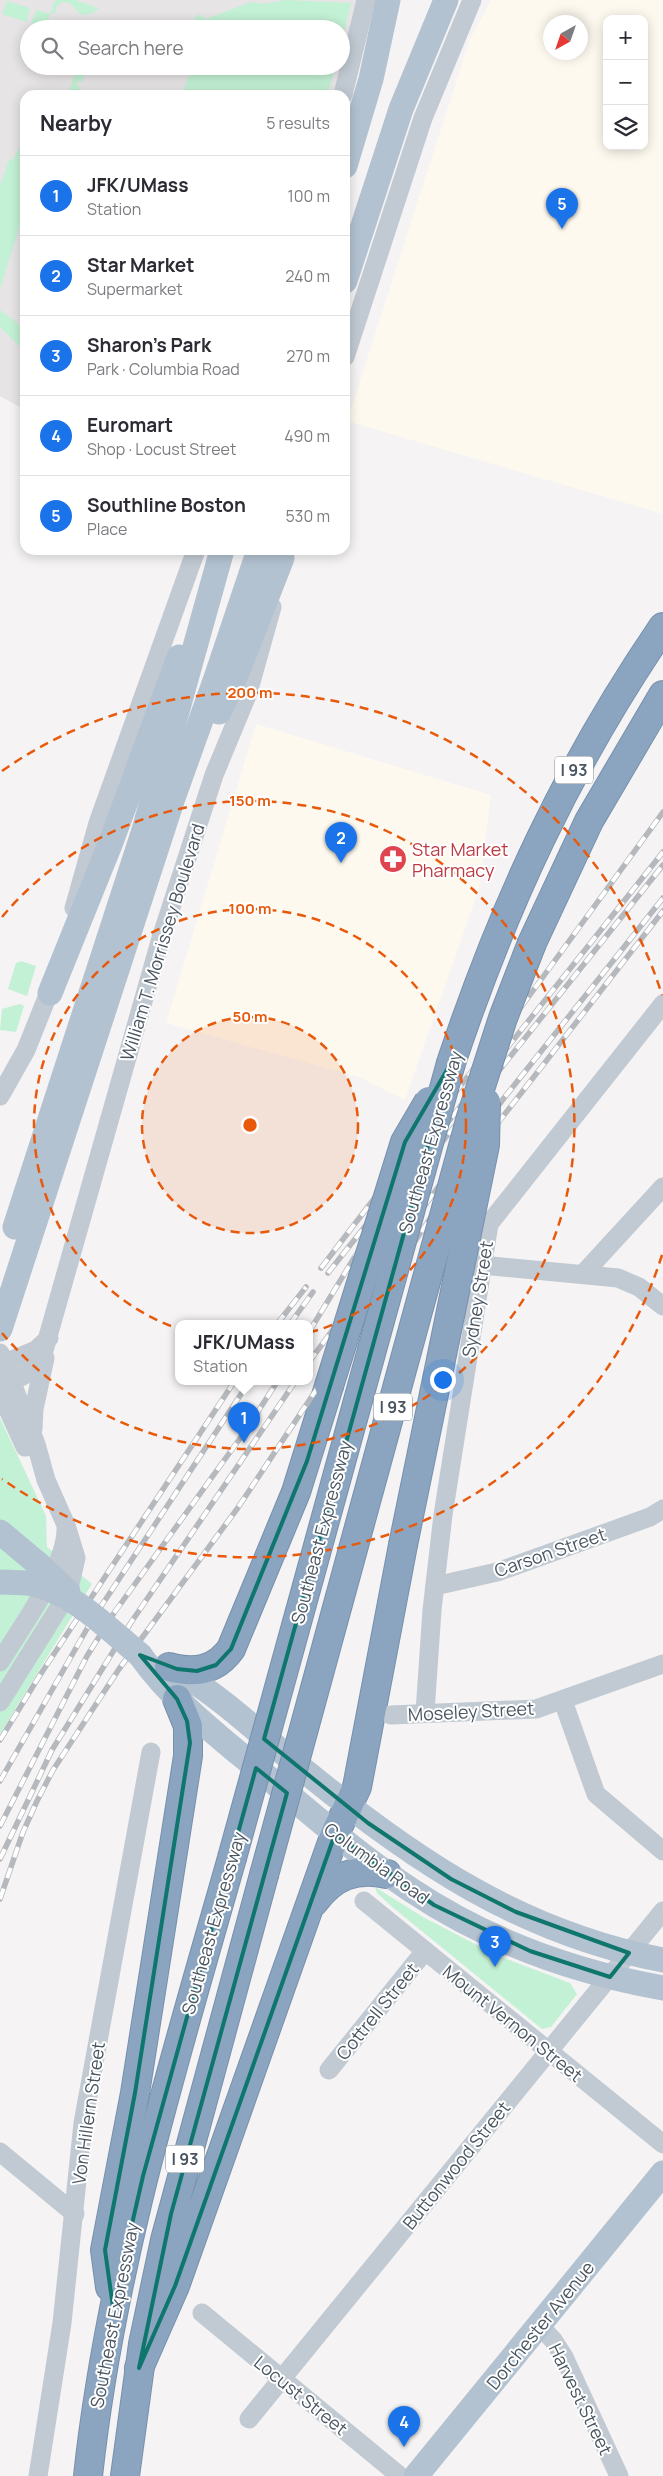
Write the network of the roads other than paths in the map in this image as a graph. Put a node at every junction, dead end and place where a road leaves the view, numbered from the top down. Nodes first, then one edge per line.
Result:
1 (366, 0) edge
2 (388, 0) edge
3 (446, 0) edge
4 (472, 0) edge
5 (350, 69) edge
6 (349, 75) edge
7 (345, 90) edge
8 (350, 149) edge
9 (350, 266) edge
10 (350, 342) edge
11 (194, 555) edge
12 (220, 555) edge
13 (257, 555) edge
14 (283, 555) edge
15 (283, 555) edge
16 (213, 579) junction
17 (663, 627) edge
18 (663, 695) edge
19 (174, 798) junction
20 (50, 994) junction
21 (663, 1004) edge
22 (451, 1063) junction
23 (486, 1067) junction
24 (14, 1070) junction
25 (0, 1085) edge
26 (0, 1096) edge
27 (663, 1187) edge
28 (482, 1265) junction
29 (0, 1272) edge
30 (584, 1274) junction
31 (663, 1306) edge
32 (0, 1330) edge
33 (49, 1338) junction
34 (1, 1360) edge
35 (4, 1387) edge
36 (34, 1438) junction
37 (46, 1480) junction
38 (663, 1509) edge
39 (66, 1525) junction
40 (0, 1532) edge
41 (33, 1573) junction
42 (0, 1582) edge
43 (434, 1586) junction
44 (140, 1655) junction
45 (0, 1662) edge
46 (663, 1664) edge
47 (170, 1666) junction
48 (177, 1698) junction
49 (563, 1701) junction
50 (0, 1702) edge
51 (425, 1712) junction
52 (391, 1715) dead end
53 (151, 1752) dead end
54 (348, 1807) junction
55 (335, 1834) junction
56 (663, 1851) edge
57 (387, 1874) junction
58 (364, 1901) dead end
59 (663, 1911) edge
60 (306, 1916) junction
61 (425, 1951) junction
62 (628, 1953) junction
63 (663, 1960) edge
64 (610, 1977) junction
65 (663, 1988) edge
66 (548, 2052) junction
67 (329, 2070) dead end
68 (663, 2144) edge
69 (0, 2152) edge
70 (663, 2173) edge
71 (75, 2214) junction
72 (113, 2307) junction
73 (202, 2313) dead end
74 (540, 2325) junction
75 (139, 2368) junction
76 (282, 2379) junction
77 (248, 2419) dead end
78 (38, 2476) edge
79 (88, 2476) edge
80 (125, 2476) edge
81 (400, 2476) edge
82 (416, 2476) edge
83 (619, 2476) edge

1 - 5 street
2 - 8 main road
3 - 9 main road
4 - 10 street
6 - 7 street
11 - 20 street
12 - 16 main road
13 - 19 main road, William T. Morrissey Boulevard
14 - 19 main road
15 - 33 street, William T. Morrissey Boulevard
16 - 20 main road
16 - 29 main road
17 - 22 highway, Southeast Expressway / I 93
18 - 23 highway, Southeast Expressway / I 93, bridge
19 - 32 main road, William T. Morrissey Boulevard
20 - 24 street
21 - 28 street, Sydney Street
22 - 47 highway, bridge
22 - 72 highway, Southeast Expressway / I 93, bridge
23 - 54 highway, bridge
23 - 75 highway, Southeast Expressway / I 93, bridge
24 - 25 street
24 - 26 street
27 - 30 street
28 - 30 street
28 - 43 street, Sydney Street
30 - 31 street
33 - 34 street
33 - 35 street, William T. Morrissey Boulevard
33 - 36 street
34 - 35 street
35 - 36 street
35 - 37 street
36 - 37 street
37 - 39 street
38 - 43 street, Carson Street
39 - 45 street
39 - 50 street
40 - 41 main road, Columbia Road
41 - 42 main road
41 - 44 main road, Columbia Road, bridge
43 - 51 street, Sydney Street
44 - 47 main road, Columbia Road
44 - 48 main road, Columbia Road
46 - 49 street, Moseley Street
47 - 54 main road, Columbia Road
48 - 55 main road, Columbia Road
48 - 72 highway
49 - 51 street, Moseley Street
49 - 56 street
51 - 52 street, Moseley Street
53 - 71 street, Von Hillern Street
54 - 55 highway
54 - 62 main road, Columbia Road
55 - 57 main road, Columbia Road
55 - 60 highway
57 - 60 highway
57 - 64 main road, Columbia Road
58 - 61 street, Mount Vernon Street
59 - 62 street, Buttonwood Street
60 - 75 highway
61 - 66 street, Mount Vernon Street
61 - 67 street, Cottrell Street
62 - 63 main road, Columbia Road
62 - 64 street, Buttonwood Street
64 - 65 main road, Columbia Road
64 - 66 street, Buttonwood Street
66 - 68 street, Mount Vernon Street
66 - 76 street, Buttonwood Street
69 - 71 street
70 - 74 main road, Dorchester Avenue
71 - 78 street, Von Hillern Street
72 - 79 highway, Southeast Expressway / I 93
73 - 76 street, Locust Street
74 - 82 main road, Dorchester Avenue
74 - 83 street, Harvest Street
75 - 80 highway, Southeast Expressway / I 93
76 - 77 street, Buttonwood Street
76 - 81 street, Locust Street

